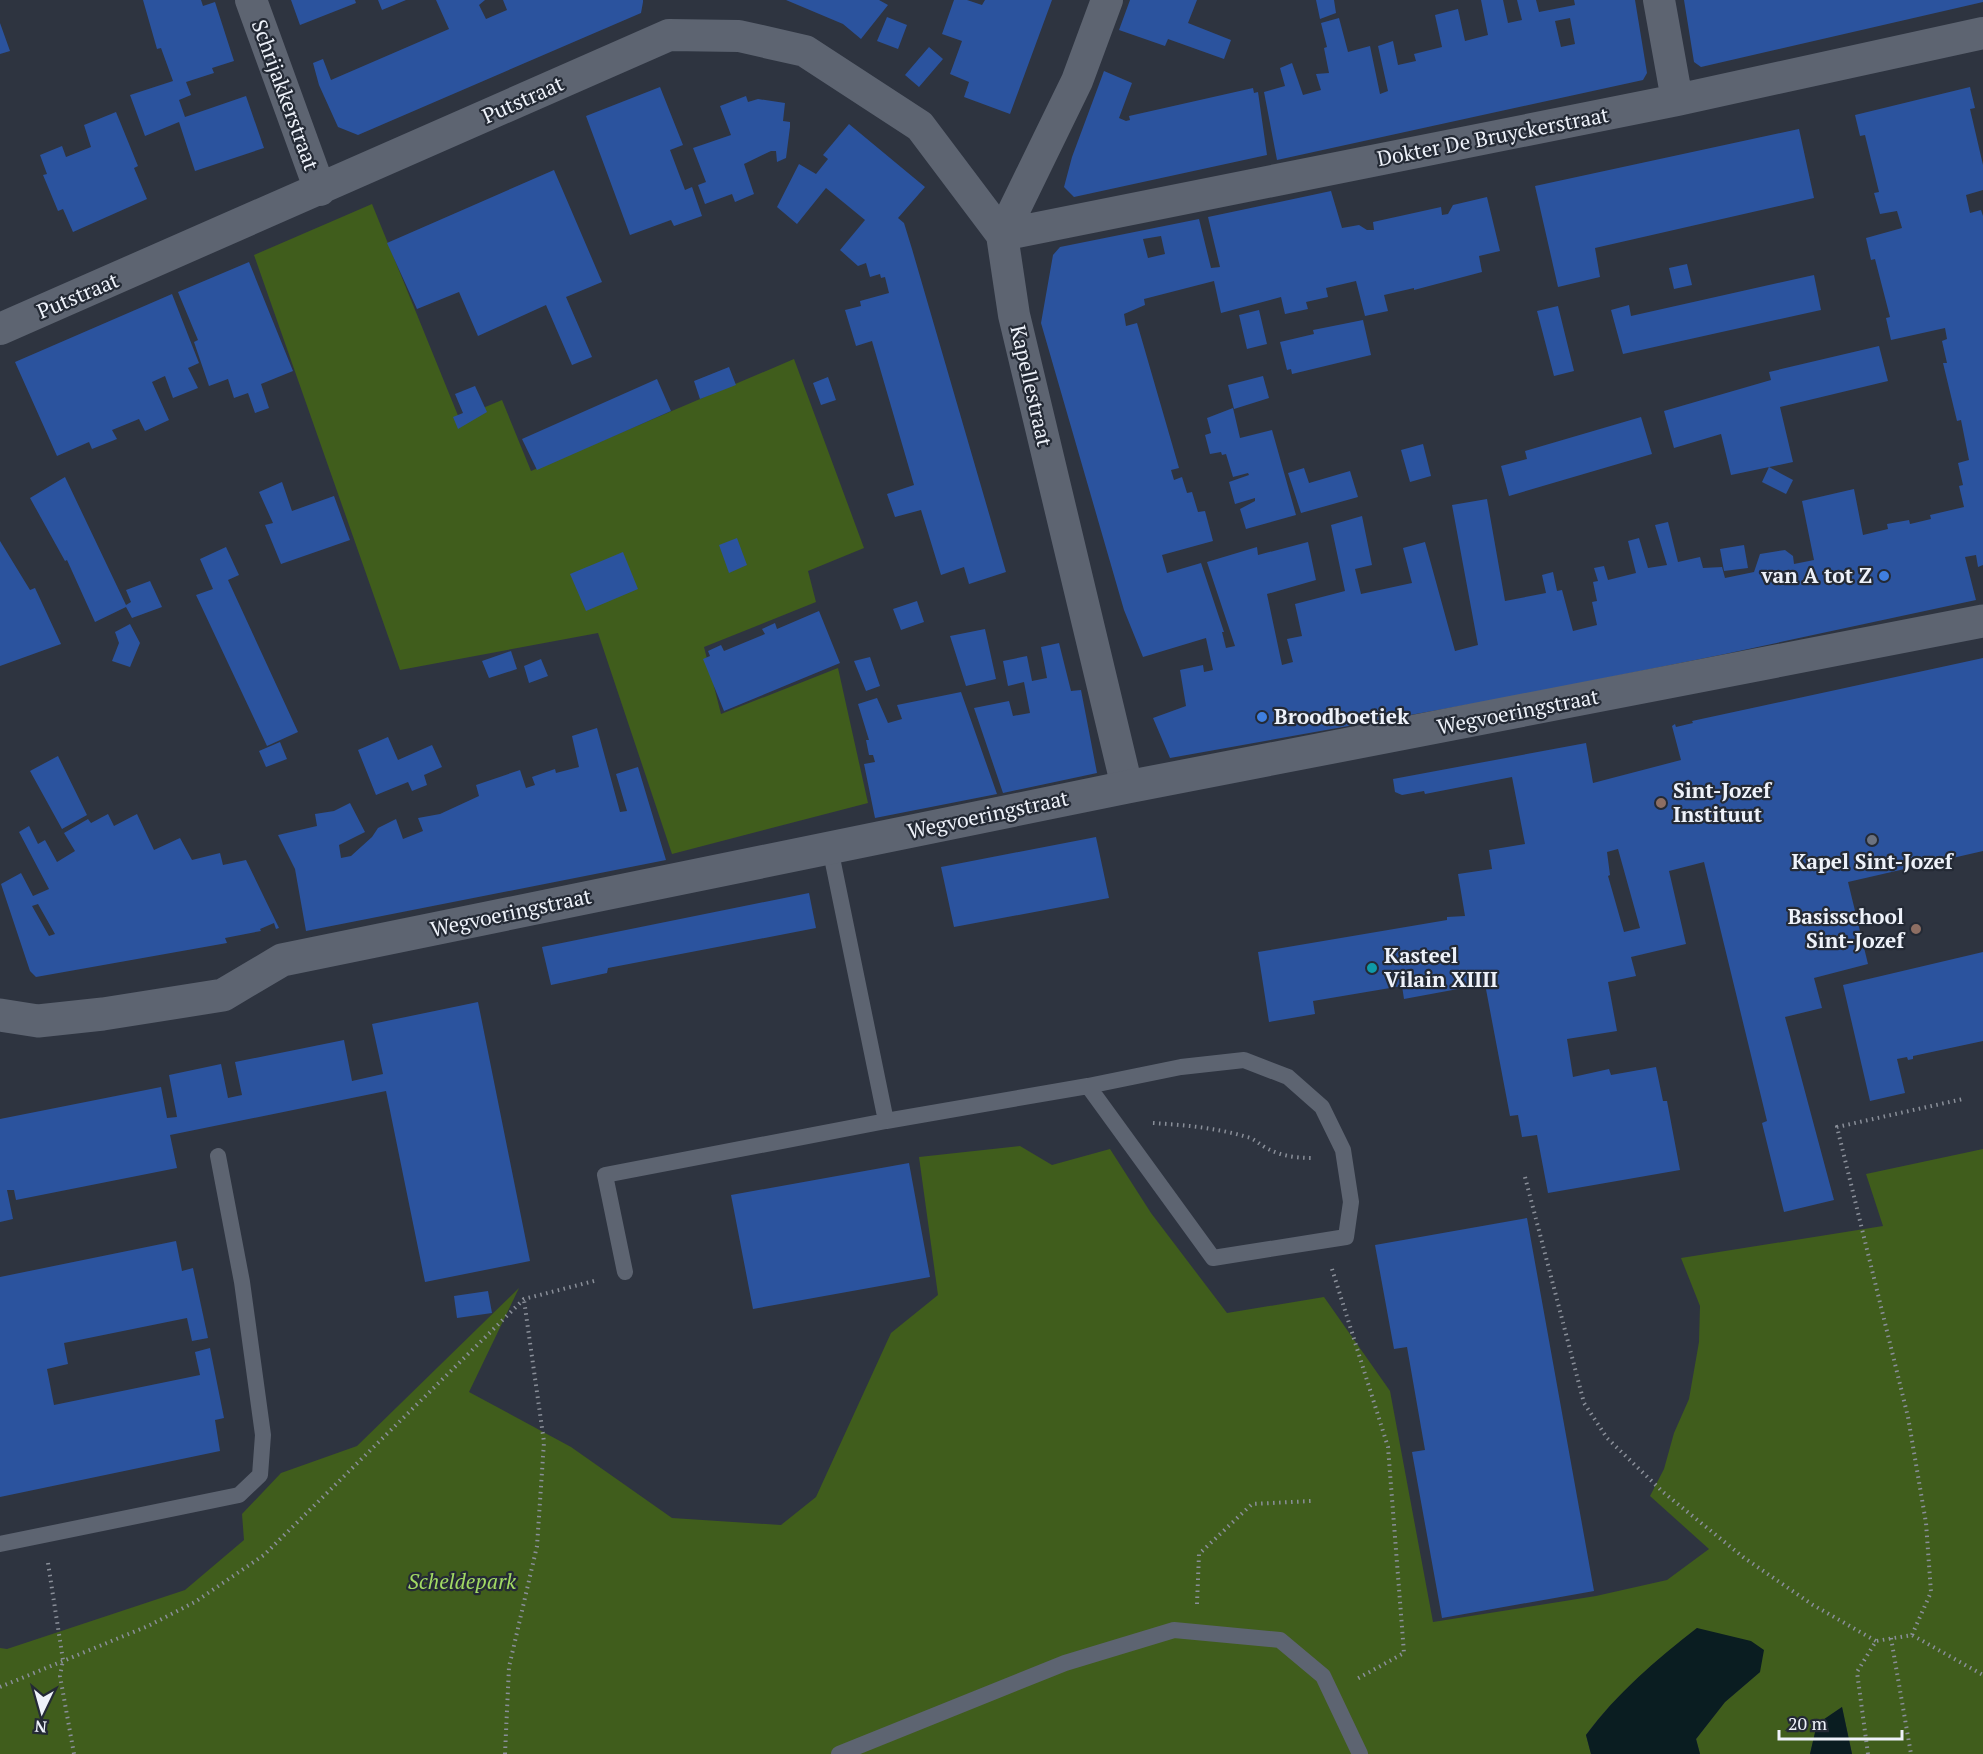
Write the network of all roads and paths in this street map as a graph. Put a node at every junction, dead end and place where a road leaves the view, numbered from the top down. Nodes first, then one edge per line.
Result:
1 (250, 0) edge
2 (1107, 0) edge
3 (1659, 0) edge
4 (1983, 33) edge
5 (1677, 100) junction
6 (320, 190) junction
7 (1002, 235) junction
8 (0, 329) edge
9 (1983, 621) edge
10 (1126, 787) junction
11 (830, 848) junction
12 (0, 1015) edge
13 (1088, 1086) junction
14 (1963, 1099) dead end
15 (886, 1121) junction
16 (1114, 1121) junction
17 (218, 1156) dead end
18 (1344, 1159) junction
19 (1526, 1177) dead end
20 (1323, 1240) junction
21 (625, 1272) joint
22 (524, 1299) junction
23 (1311, 1501) dead end
24 (44, 1535) junction
25 (0, 1544) edge
26 (1196, 1632) junction
27 (1912, 1635) junction
28 (1891, 1638) junction
29 (1876, 1641) junction
30 (63, 1660) junction
31 (1983, 1675) edge
32 (1, 1686) edge
33 (1331, 1693) junction
34 (74, 1754) edge
35 (505, 1754) edge
36 (839, 1754) edge
37 (1360, 1754) edge
38 (1868, 1754) edge
39 (1911, 1754) edge

1 - 6 street, Schrijakkerstraat
2 - 7 street
3 - 5 street
4 - 5 street, Dokter De Bruyckerstraat
5 - 7 street, Dokter De Bruyckerstraat
6 - 7 street, Putstraat
6 - 8 street, Putstraat
7 - 10 street, Kapellestraat
9 - 10 street, Wegvoeringstraat
10 - 11 street, Wegvoeringstraat
11 - 12 street, Wegvoeringstraat
11 - 15 lane
13 - 15 lane
13 - 16 lane
13 - 18 lane
14 - 27 path
15 - 21 lane
16 - 18 path
16 - 20 lane
17 - 24 lane
18 - 20 lane
19 - 29 path
20 - 33 path
21 - 22 path
22 - 30 path
22 - 35 path
23 - 26 path
24 - 25 lane
24 - 30 path
26 - 33 lane
26 - 36 lane
27 - 28 path
27 - 31 path
28 - 29 path
28 - 39 path
29 - 38 path
30 - 32 path
30 - 34 path
33 - 37 lane

